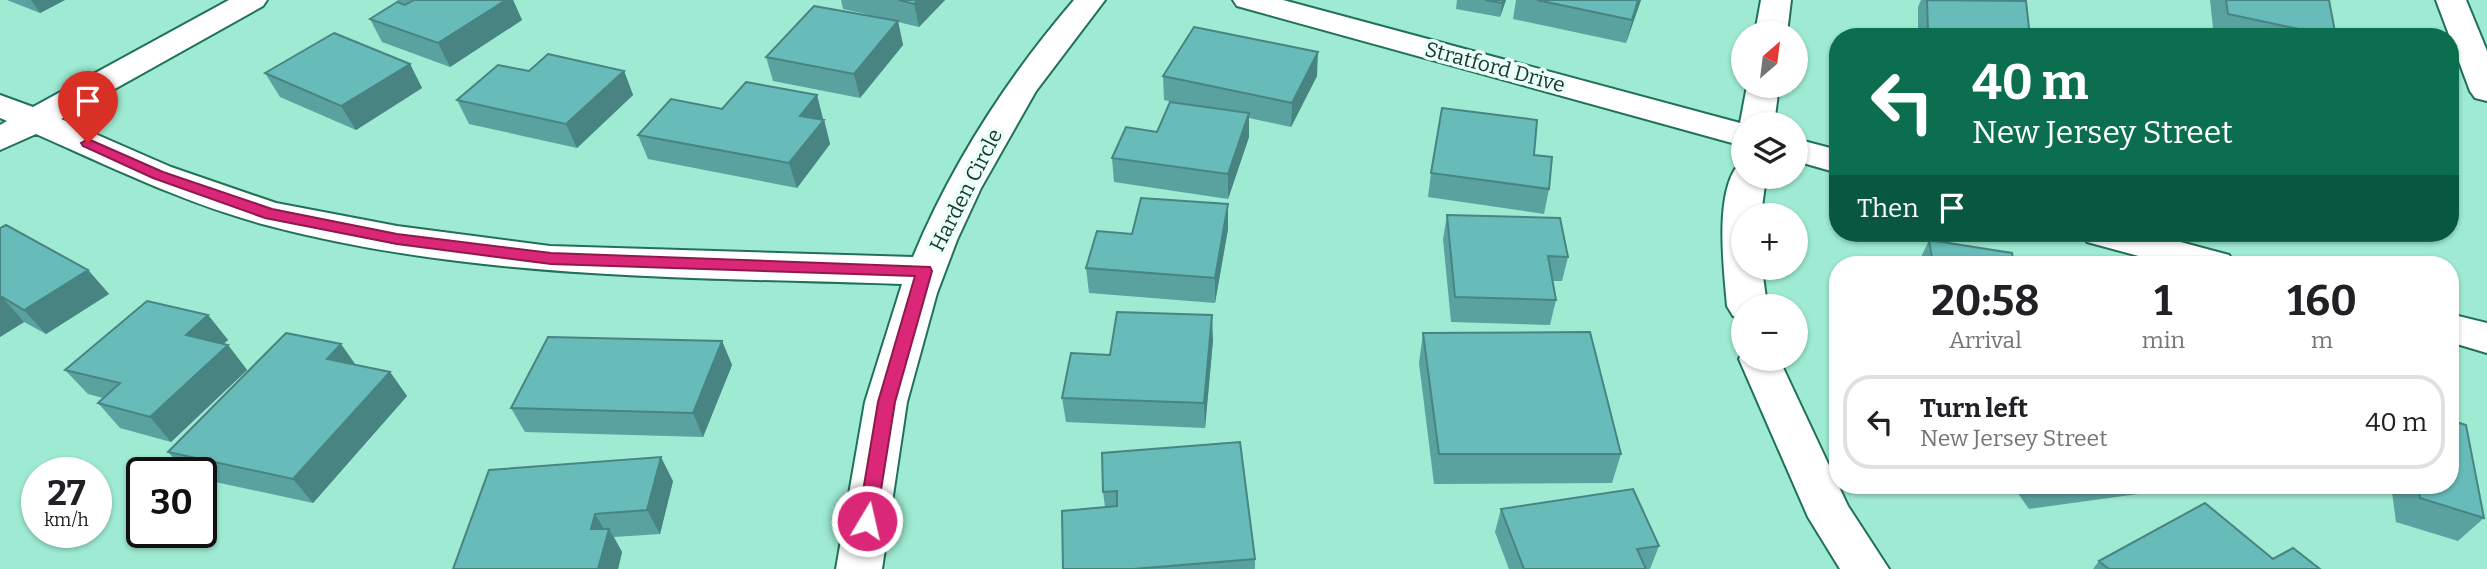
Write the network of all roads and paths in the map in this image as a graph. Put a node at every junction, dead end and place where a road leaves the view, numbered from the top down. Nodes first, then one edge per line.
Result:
1 (252, 0) edge
2 (1090, 0) edge
3 (1248, 0) edge
4 (1776, 0) edge
5 (2451, 0) edge
6 (1773, 21) edge
7 (2487, 92) edge
8 (0, 106) edge
9 (33, 121) junction
10 (1731, 132) edge
11 (0, 139) edge
12 (1808, 153) edge
13 (1829, 159) edge
14 (2134, 242) edge
15 (2187, 256) edge
16 (924, 271) junction
17 (2459, 330) edge
18 (2487, 338) edge
19 (1764, 371) edge
20 (859, 569) edge
21 (1866, 569) edge

1 - 9 street
2 - 16 street, Harden Circle
3 - 10 street, Stratford Drive
4 - 6 street
5 - 7 street
8 - 9 street
9 - 11 street
9 - 16 street
12 - 13 street
14 - 15 street
16 - 20 street, Harden Circle
17 - 18 street
19 - 21 street

